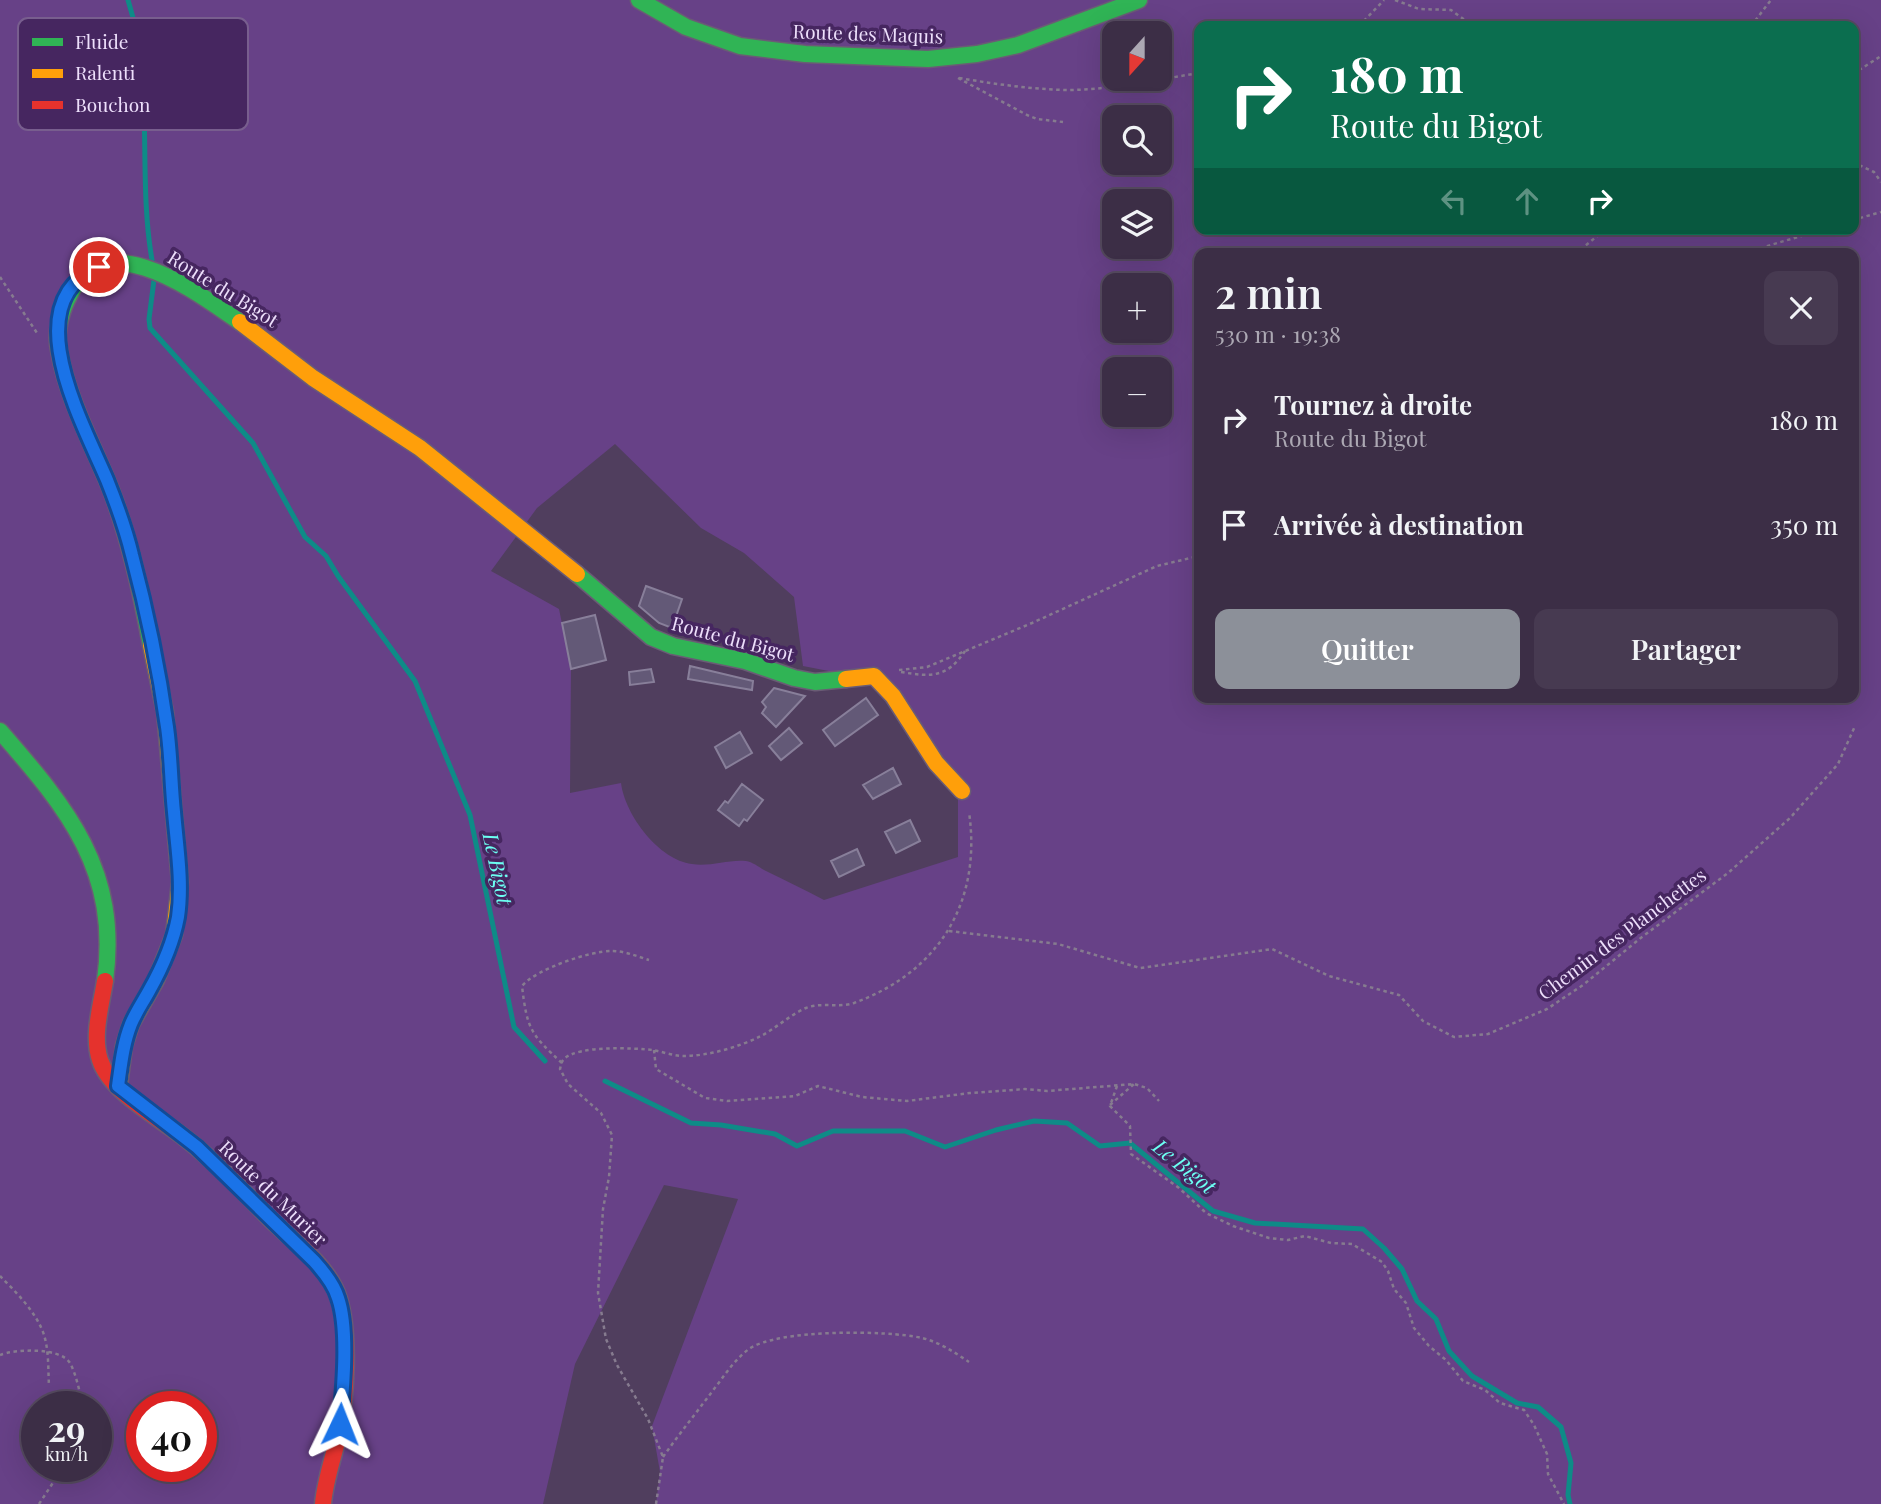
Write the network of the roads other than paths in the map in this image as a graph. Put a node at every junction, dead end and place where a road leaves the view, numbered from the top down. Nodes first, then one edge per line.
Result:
1 (639, 0) edge
2 (1139, 0) edge
3 (0, 730) edge
4 (962, 791) road end
5 (118, 1086) junction
6 (323, 1504) edge

1 - 2 street, Route des Maquis
3 - 5 street, Route du Murier
4 - 5 street, Route du Bigot
5 - 6 street, Route du Murier

